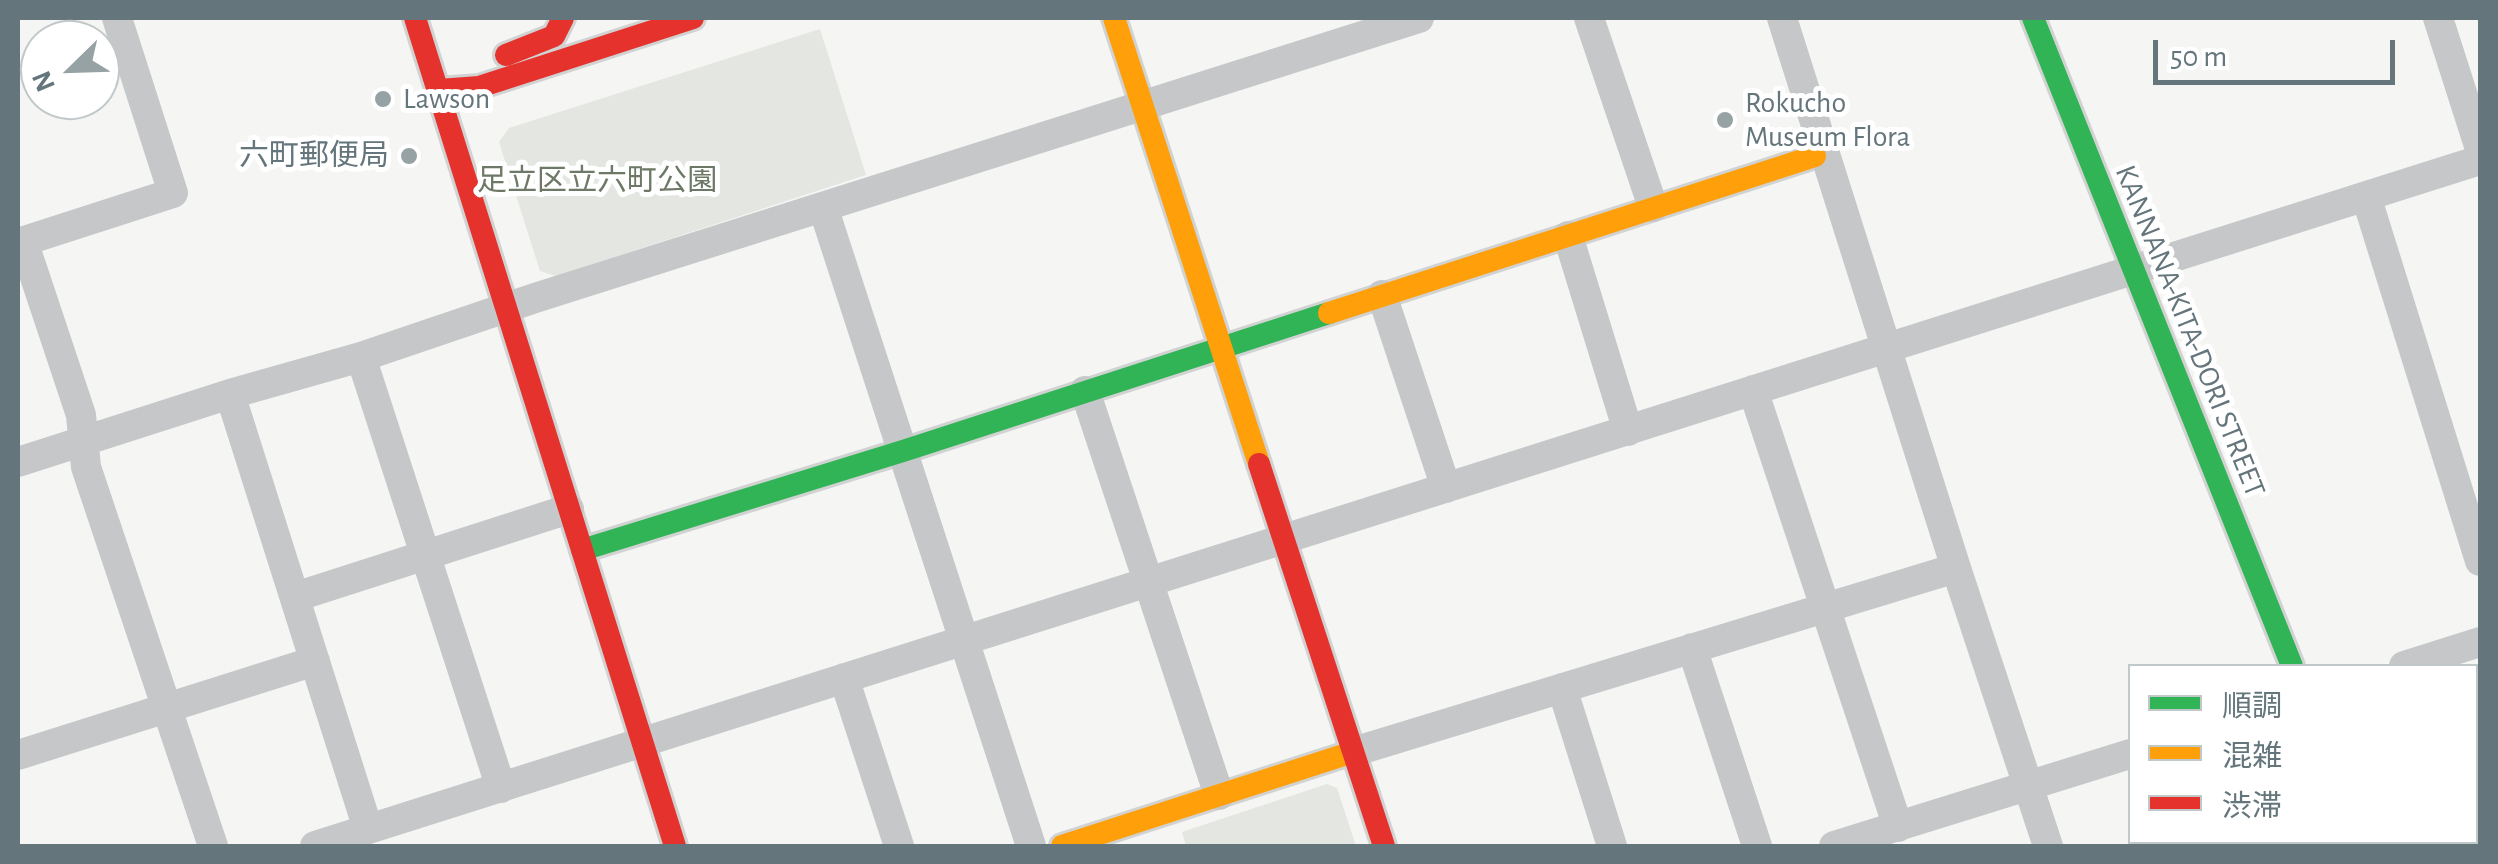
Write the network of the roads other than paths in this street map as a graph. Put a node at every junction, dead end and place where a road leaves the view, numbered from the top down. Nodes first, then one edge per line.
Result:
1 (118, 18) edge
2 (415, 18) edge
3 (563, 18) edge
4 (693, 18) edge
5 (1114, 18) edge
6 (1419, 18) edge
7 (1588, 18) edge
8 (1782, 18) edge
9 (2033, 18) edge
10 (2438, 18) edge
11 (439, 90) junction
12 (1144, 106) junction
13 (2478, 132) edge
14 (1820, 154) junction
15 (2480, 160) edge
16 (2366, 196) junction
17 (824, 207) junction
18 (1653, 208) junction
19 (1568, 236) junction
20 (20, 242) edge
21 (2134, 270) junction
22 (1382, 295) junction
23 (505, 307) junction
24 (1220, 346) junction
25 (1886, 347) junction
26 (361, 358) junction
27 (1753, 390) junction
28 (1086, 391) junction
29 (230, 394) junction
30 (1628, 431) junction
31 (83, 442) junction
32 (903, 451) junction
33 (18, 462) edge
34 (1446, 488) junction
35 (569, 509) junction
36 (1285, 539) junction
37 (582, 550) junction
38 (428, 555) junction
39 (2480, 562) edge
40 (1956, 568) junction
41 (1149, 582) junction
42 (295, 596) junction
43 (1828, 607) junction
44 (963, 642) junction
45 (2480, 642) edge
46 (1692, 648) junction
47 (315, 662) junction
48 (2291, 664) edge
49 (2410, 664) edge
50 (844, 678) junction
51 (1562, 688) junction
52 (166, 709) junction
53 (643, 742) junction
54 (1354, 752) junction
55 (18, 755) edge
56 (2128, 755) edge
57 (2029, 786) junction
58 (501, 788) junction
59 (1219, 795) junction
60 (1898, 826) junction
61 (368, 830) junction
62 (212, 846) edge
63 (315, 846) edge
64 (675, 846) edge
65 (899, 846) edge
66 (1031, 846) edge
67 (1062, 846) edge
68 (1384, 846) edge
69 (1612, 846) edge
70 (1757, 846) edge
71 (1834, 846) edge
72 (2048, 846) edge

1 - 20 street
2 - 11 street
3 - 11 street
4 - 11 street
5 - 12 street
6 - 12 street
7 - 18 street
8 - 14 street
9 - 21 street, KANNANA-KITA-DORI STREET
10 - 13 street
11 - 23 street
12 - 17 street
12 - 24 street
14 - 18 street
14 - 25 street
15 - 16 street
16 - 21 street
16 - 39 street
17 - 23 street
17 - 32 street
18 - 19 street
19 - 22 street
19 - 30 street
20 - 31 street
21 - 25 street
21 - 48 street, KANNANA-KITA-DORI STREET
22 - 24 street
22 - 34 street
23 - 26 street
23 - 35 street
24 - 28 street
24 - 36 street
25 - 27 street
25 - 40 street
26 - 29 street
26 - 38 street
27 - 30 street
27 - 43 street
28 - 32 street
28 - 41 street
29 - 31 street
29 - 42 street
30 - 34 street
31 - 33 street
31 - 52 street
32 - 37 street
32 - 44 street
34 - 36 street
35 - 37 street
35 - 38 street
36 - 41 street
36 - 54 street
37 - 53 street
38 - 42 street
38 - 58 street
40 - 43 street
40 - 57 street
41 - 44 street
41 - 59 street
42 - 47 street
43 - 46 street
43 - 60 street
44 - 50 street
44 - 66 street
45 - 49 street
46 - 51 street
46 - 70 street
47 - 52 street
47 - 61 street
50 - 53 street
50 - 65 street
51 - 54 street
51 - 69 street
52 - 55 street
52 - 62 street
53 - 58 street
53 - 64 street
54 - 59 street
54 - 68 street
56 - 57 street
57 - 60 street
57 - 72 street
58 - 61 street
59 - 67 street
60 - 71 street
61 - 63 street

